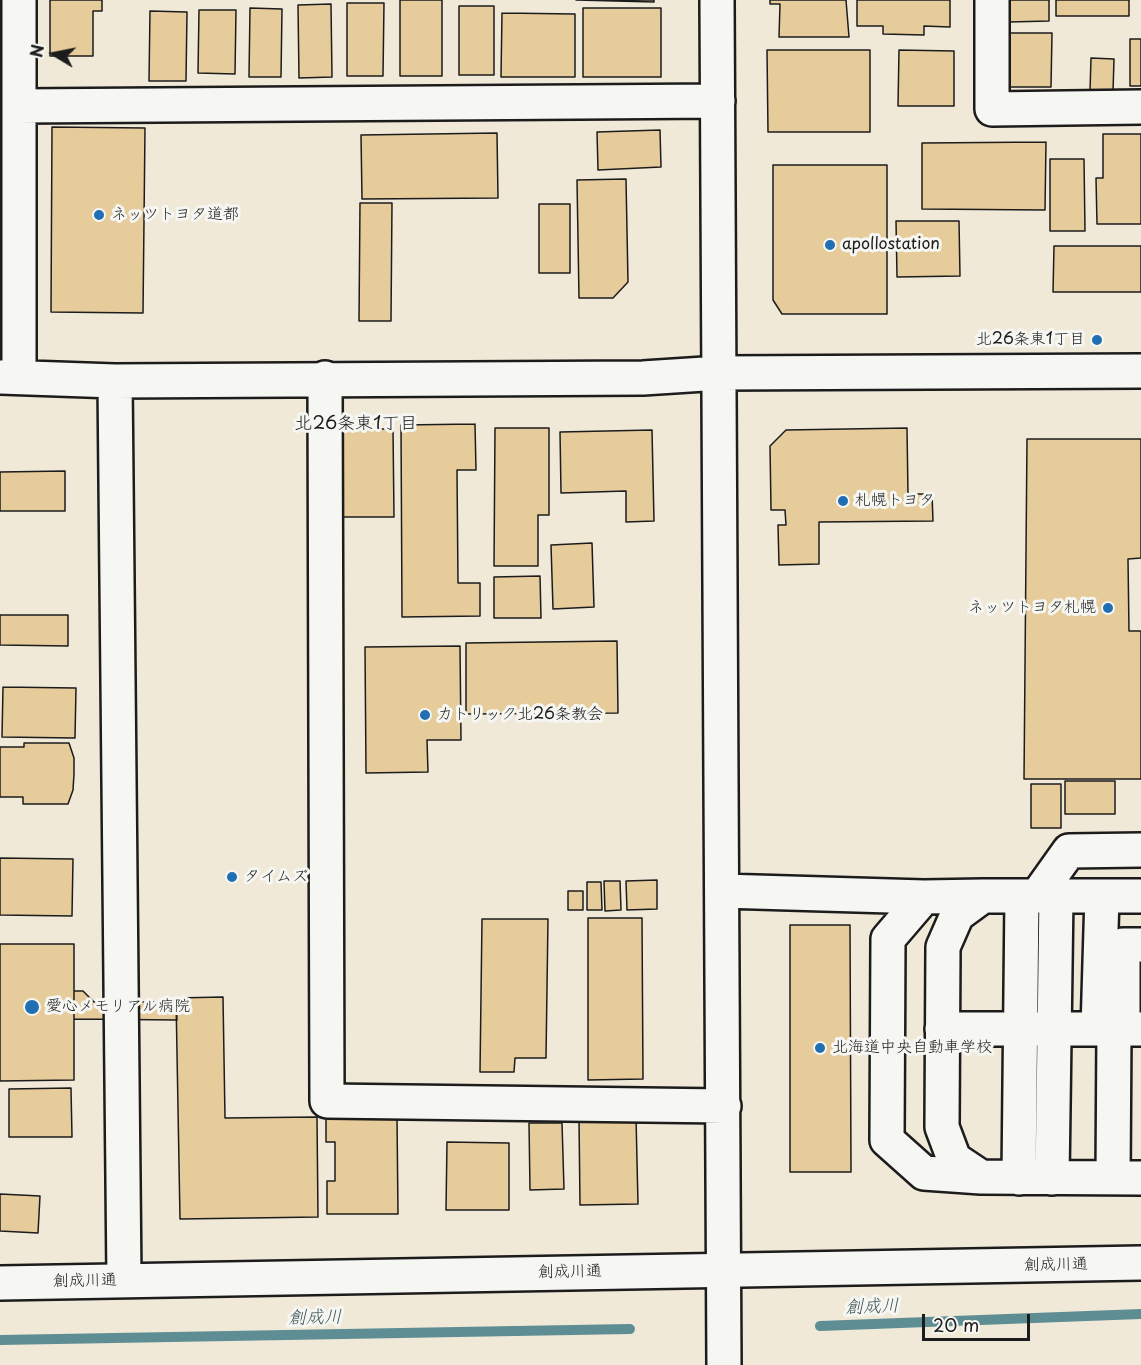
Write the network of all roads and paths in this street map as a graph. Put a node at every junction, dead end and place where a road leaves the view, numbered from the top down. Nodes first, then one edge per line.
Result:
1 (19, 0) edge
2 (717, 0) edge
3 (992, 0) edge
4 (717, 101) junction
5 (19, 106) junction
6 (1141, 106) edge
7 (1141, 371) edge
8 (720, 373) junction
9 (10, 377) edge
10 (325, 378) junction
11 (115, 381) junction
12 (1141, 850) edge
13 (722, 891) junction
14 (983, 896) junction
15 (1038, 896) junction
16 (1102, 896) junction
17 (1141, 896) edge
18 (924, 897) junction
19 (1141, 945) edge
20 (942, 1029) junction
21 (1020, 1029) junction
22 (1054, 1029) junction
23 (1119, 1029) edge
24 (724, 1106) junction
25 (981, 1177) junction
26 (1019, 1178) junction
27 (1052, 1178) junction
28 (1127, 1178) edge
29 (1141, 1263) edge
30 (723, 1270) junction
31 (124, 1280) junction
32 (0, 1283) edge
33 (724, 1365) edge

1 - 5 main road
2 - 4 main road
3 - 6 main road
4 - 5 main road
4 - 8 main road
5 - 9 main road
7 - 8 main road
8 - 10 main road
8 - 13 main road
9 - 11 main road
10 - 11 main road
10 - 24 main road
11 - 31 main road
12 - 15 main road
13 - 18 main road
13 - 24 main road
14 - 15 main road
14 - 18 main road
14 - 20 main road
15 - 16 main road
15 - 21 main road
15 - 22 main road
16 - 17 main road
16 - 23 main road
18 - 25 main road
19 - 23 main road
20 - 21 main road
20 - 25 main road
21 - 22 main road
21 - 26 main road
22 - 23 main road
22 - 27 main road
23 - 28 main road
24 - 30 main road
25 - 26 main road
26 - 27 main road
27 - 28 main road
29 - 30 main road, 創成川通
30 - 31 main road, 創成川通
30 - 33 main road
31 - 32 main road, 創成川通

